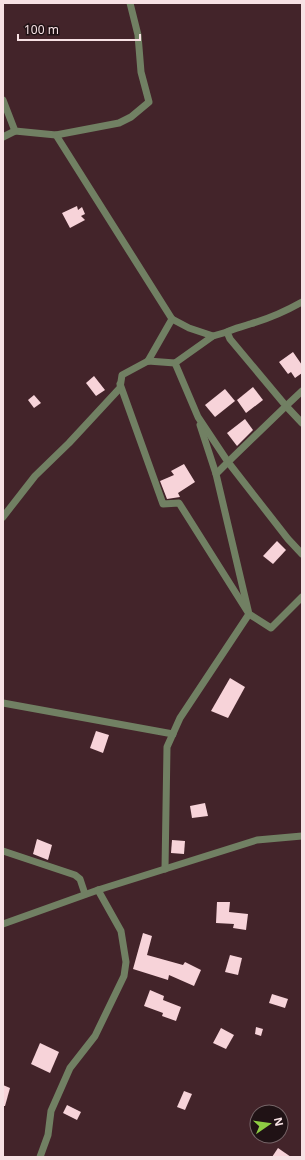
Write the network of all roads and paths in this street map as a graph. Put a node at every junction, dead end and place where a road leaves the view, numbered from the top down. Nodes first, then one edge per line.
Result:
1 (130, 3) edge
2 (3, 100) edge
3 (15, 131) junction
4 (56, 135) junction
5 (3, 137) edge
6 (302, 302) edge
7 (172, 319) junction
8 (227, 332) junction
9 (213, 336) junction
10 (148, 361) junction
11 (175, 363) junction
12 (120, 384) junction
13 (302, 391) edge
14 (286, 406) junction
15 (198, 417) junction
16 (302, 423) edge
17 (228, 462) junction
18 (216, 474) junction
19 (3, 517) edge
20 (302, 554) edge
21 (302, 597) edge
22 (249, 614) junction
23 (3, 703) edge
24 (173, 734) junction
25 (302, 836) edge
26 (3, 851) edge
27 (165, 869) junction
28 (98, 890) junction
29 (85, 894) junction
30 (3, 924) edge
31 (40, 1157) edge

1 - 4 street
2 - 3 street
3 - 4 street
3 - 5 street
4 - 7 street
6 - 8 street
7 - 9 street
7 - 10 street
8 - 9 street
8 - 14 street
9 - 11 street
10 - 11 street
10 - 12 street
11 - 15 street
12 - 19 street
12 - 22 street
13 - 14 street
14 - 16 street
14 - 17 street
15 - 17 street
15 - 18 street
17 - 18 street
17 - 20 street
18 - 22 street
21 - 22 street
22 - 24 street
23 - 24 street
24 - 27 street
25 - 27 street
26 - 29 street
27 - 28 street
28 - 29 street
28 - 31 street
29 - 30 street

